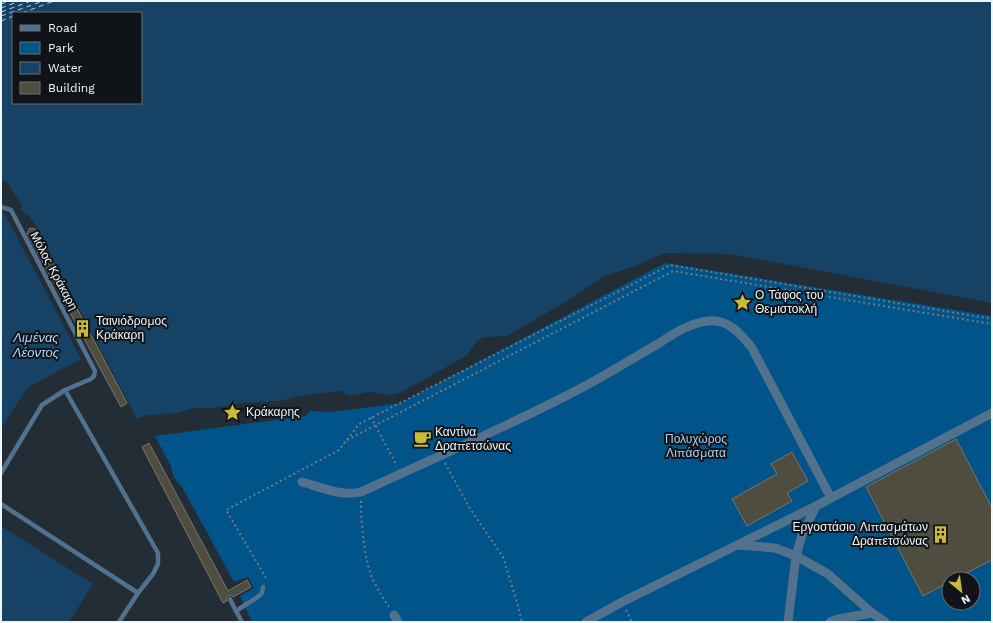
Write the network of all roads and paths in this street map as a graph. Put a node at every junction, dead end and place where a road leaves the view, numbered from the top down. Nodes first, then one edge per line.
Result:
1 (1, 207) edge
2 (992, 319) edge
3 (992, 324) edge
4 (65, 390) junction
5 (992, 413) edge
6 (371, 418) junction
7 (376, 426) junction
8 (346, 441) junction
9 (441, 455) junction
10 (1, 473) edge
11 (401, 473) junction
12 (302, 482) dead end
13 (361, 492) junction
14 (831, 498) junction
15 (1, 504) edge
16 (816, 506) junction
17 (736, 545) junction
18 (796, 556) junction
19 (266, 578) dead end
20 (263, 587) dead end
21 (138, 593) junction
22 (230, 599) dead end
23 (622, 602) junction
24 (236, 611) junction
25 (872, 613) junction
26 (396, 618) edge
27 (119, 622) edge
28 (242, 622) edge
29 (522, 622) edge
30 (586, 622) edge
31 (632, 622) edge
32 (788, 622) edge
33 (830, 622) edge
34 (885, 622) edge

1 - 4 lane, Μόλος Κράκαρη
2 - 6 path
3 - 7 path
4 - 10 lane
4 - 21 lane
5 - 14 street
6 - 7 path
6 - 8 path
7 - 8 path
7 - 11 path
8 - 19 path
9 - 11 street
9 - 14 street
9 - 29 path
11 - 13 street
12 - 13 street
13 - 26 path
14 - 16 street
15 - 21 lane
16 - 17 street
16 - 18 street
17 - 18 street
17 - 23 street
18 - 25 street
18 - 32 street
20 - 24 lane
21 - 27 lane
22 - 24 lane
23 - 30 street
23 - 31 path
24 - 28 lane
25 - 33 street
25 - 34 street

